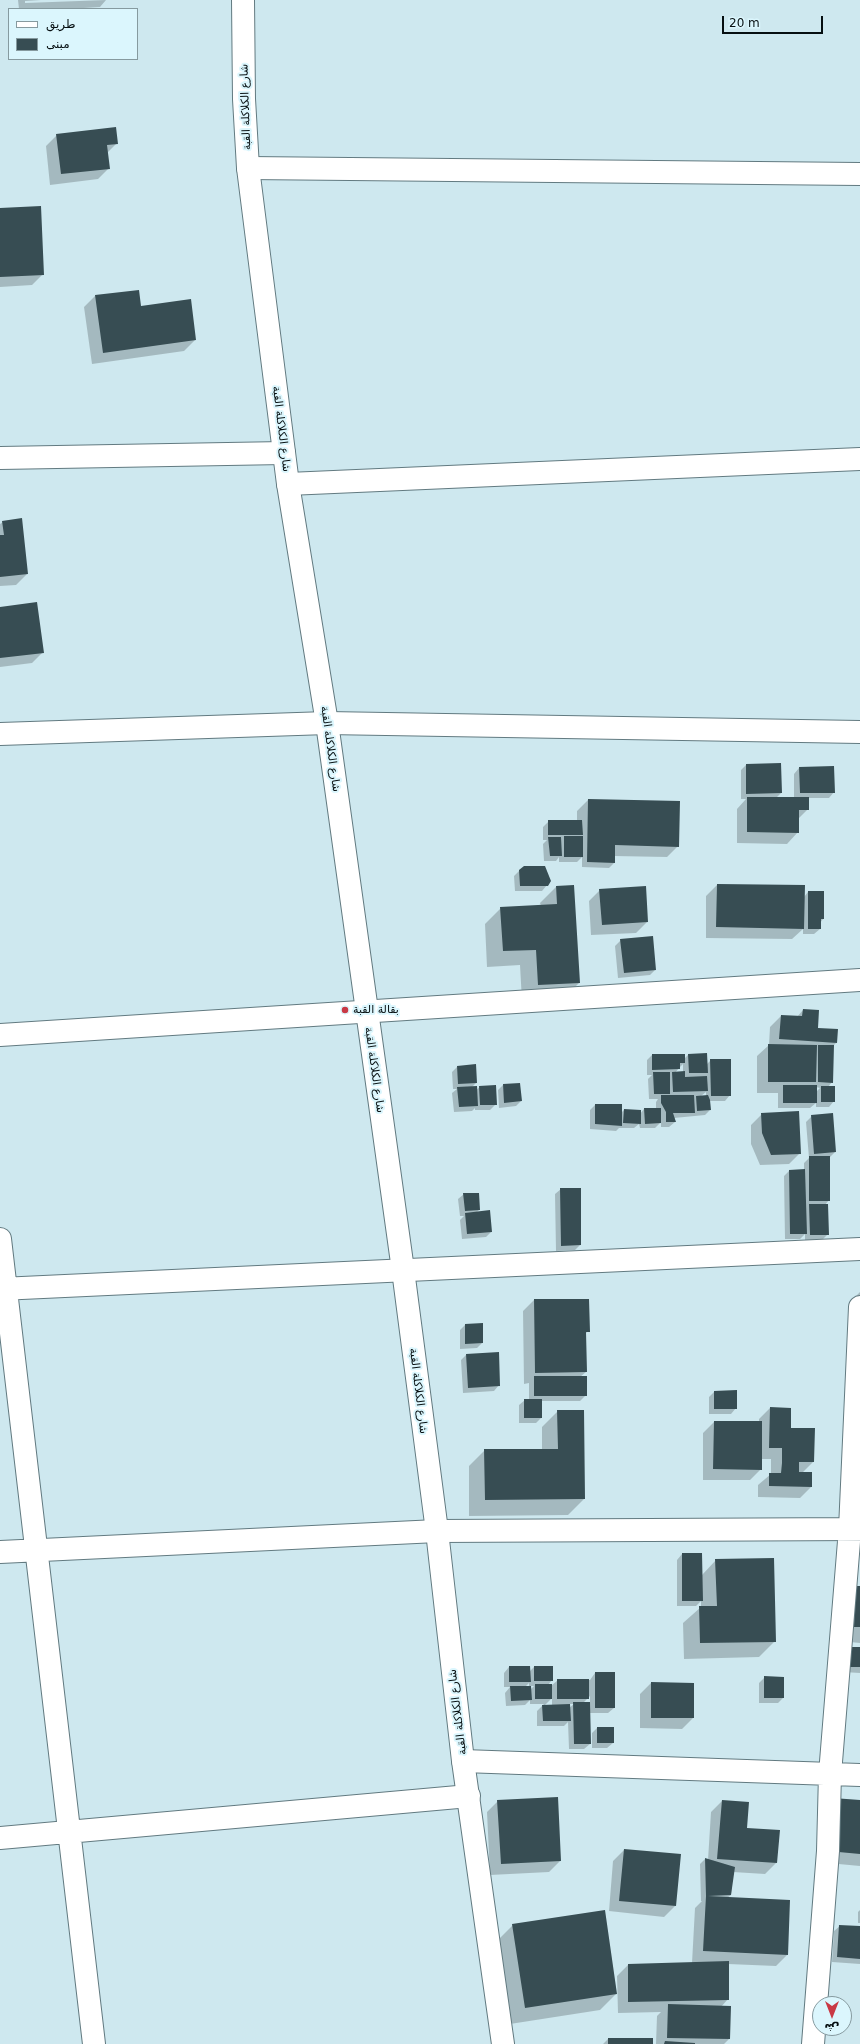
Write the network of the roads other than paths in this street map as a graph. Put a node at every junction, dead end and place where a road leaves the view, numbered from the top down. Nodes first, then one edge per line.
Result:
1 (243, 0) edge
2 (248, 168) junction
3 (860, 174) edge
4 (284, 453) junction
5 (0, 458) edge
6 (860, 459) edge
7 (288, 484) junction
8 (327, 723) junction
9 (860, 732) edge
10 (0, 734) edge
11 (860, 980) edge
12 (366, 1013) junction
13 (0, 1035) edge
14 (0, 1239) edge
15 (860, 1249) edge
16 (403, 1270) junction
17 (3, 1289) edge
18 (860, 1307) edge
19 (855, 1529) edge
20 (437, 1531) junction
21 (37, 1551) junction
22 (0, 1552) edge
23 (463, 1762) junction
24 (830, 1774) junction
25 (860, 1775) edge
26 (469, 1796) junction
27 (68, 1832) junction
28 (0, 1838) edge
29 (94, 2044) edge
30 (503, 2044) edge
31 (813, 2044) edge

1 - 2 street, شارع الكلاكلة القبة
2 - 3 street
2 - 4 street, شارع الكلاكلة القبة
4 - 5 street
4 - 7 street, شارع الكلاكلة القبة
6 - 7 street
7 - 8 street, شارع الكلاكلة القبة
8 - 9 street
8 - 10 street
8 - 12 street, شارع الكلاكلة القبة
11 - 12 street
12 - 13 street
12 - 16 street, شارع الكلاكلة القبة
14 - 17 street
15 - 16 street
16 - 17 street
16 - 20 street, شارع الكلاكلة القبة
17 - 21 street
18 - 19 street
19 - 20 street
19 - 24 street
20 - 21 street
20 - 23 street, شارع الكلاكلة القبة
21 - 22 street
21 - 27 street
23 - 24 street
23 - 26 street, شارع الكلاكلة القبة
24 - 25 street
24 - 31 street
26 - 27 street
26 - 30 street, شارع الكلاكلة القبة
27 - 28 street
27 - 29 street

